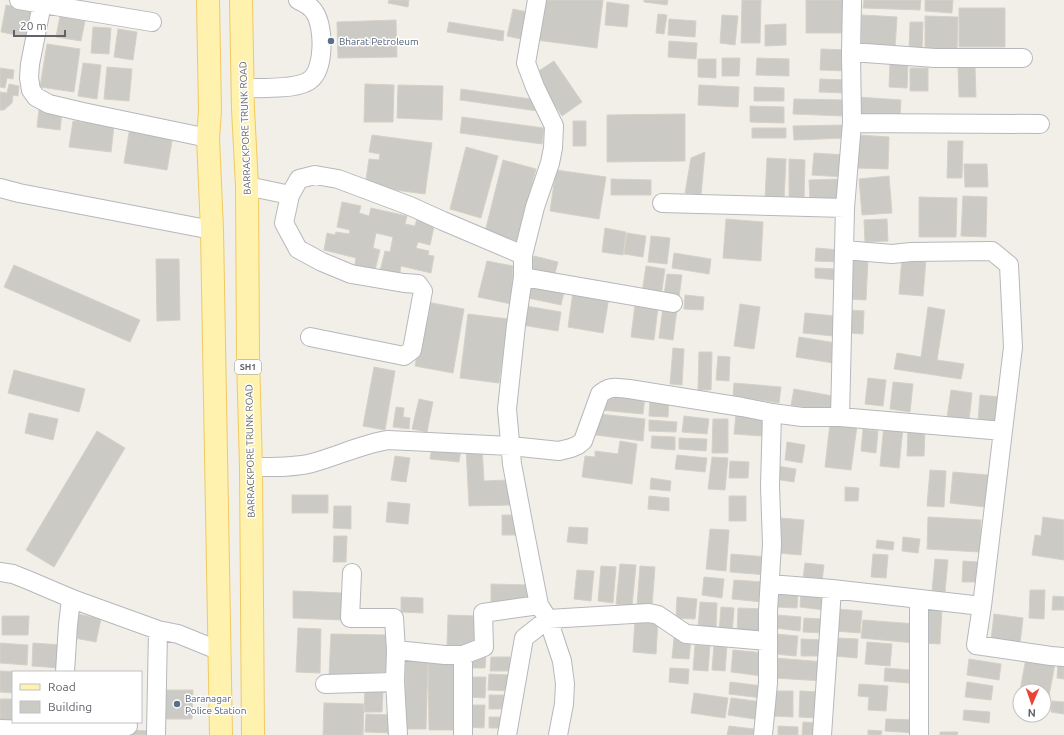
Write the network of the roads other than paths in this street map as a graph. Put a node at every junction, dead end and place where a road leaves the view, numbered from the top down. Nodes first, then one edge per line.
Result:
1 (18, 0) edge
2 (208, 0) edge
3 (241, 0) edge
4 (298, 0) edge
5 (537, 0) edge
6 (852, 0) edge
7 (42, 4) junction
8 (152, 22) dead end
9 (851, 52) junction
10 (1023, 58) dead end
11 (242, 88) junction
12 (852, 123) junction
13 (1040, 124) dead end
14 (208, 138) junction
15 (248, 186) junction
16 (0, 188) edge
17 (290, 195) junction
18 (662, 203) dead end
19 (845, 208) junction
20 (212, 230) junction
21 (844, 250) junction
22 (523, 255) junction
23 (523, 277) junction
24 (673, 303) dead end
25 (310, 338) dead end
26 (772, 413) junction
27 (840, 417) junction
28 (1003, 431) junction
29 (511, 446) junction
30 (251, 467) junction
31 (352, 573) dead end
32 (0, 574) edge
33 (770, 584) junction
34 (832, 589) junction
35 (71, 599) junction
36 (919, 599) junction
37 (982, 606) junction
38 (544, 612) junction
39 (158, 630) junction
40 (768, 641) junction
41 (396, 650) junction
42 (220, 651) junction
43 (463, 655) junction
44 (1064, 657) edge
45 (65, 671) edge
46 (395, 682) junction
47 (325, 684) dead end
48 (128, 726) dead end
49 (0, 729) edge
50 (61, 729) edge
51 (156, 735) edge
52 (221, 735) edge
53 (253, 735) edge
54 (398, 735) edge
55 (463, 735) edge
56 (507, 735) edge
57 (558, 735) edge
58 (762, 735) edge
59 (822, 735) edge
60 (919, 735) edge

1 - 7 street
2 - 14 main road
3 - 11 main road, BARRACKPORE TRUNK ROAD / SH1
4 - 11 street
5 - 22 street
6 - 9 street
7 - 8 street
7 - 14 street
9 - 10 street
9 - 12 street
11 - 15 main road, BARRACKPORE TRUNK ROAD / SH1
12 - 13 street
12 - 19 street
14 - 20 main road
15 - 17 street
15 - 30 main road, BARRACKPORE TRUNK ROAD / SH1
16 - 20 street
17 - 22 street
17 - 25 street
18 - 19 street
19 - 21 street
20 - 42 main road
21 - 27 street
21 - 28 street
22 - 23 street
23 - 24 street
23 - 29 street
26 - 27 street
26 - 29 street
26 - 33 street
27 - 28 street
28 - 37 street
29 - 30 street
29 - 38 street
30 - 53 main road, BARRACKPORE TRUNK ROAD / SH1
31 - 41 street
32 - 35 street
33 - 34 street
33 - 40 street
34 - 36 street
34 - 59 street
35 - 39 street
35 - 45 street
36 - 37 street
36 - 60 street
37 - 44 street
38 - 40 street
38 - 43 street
38 - 56 street
38 - 57 street
39 - 42 street
39 - 51 street
40 - 58 street
41 - 43 street
41 - 46 street
42 - 52 main road
43 - 55 street
46 - 47 street
46 - 54 street
48 - 50 street
49 - 50 street

